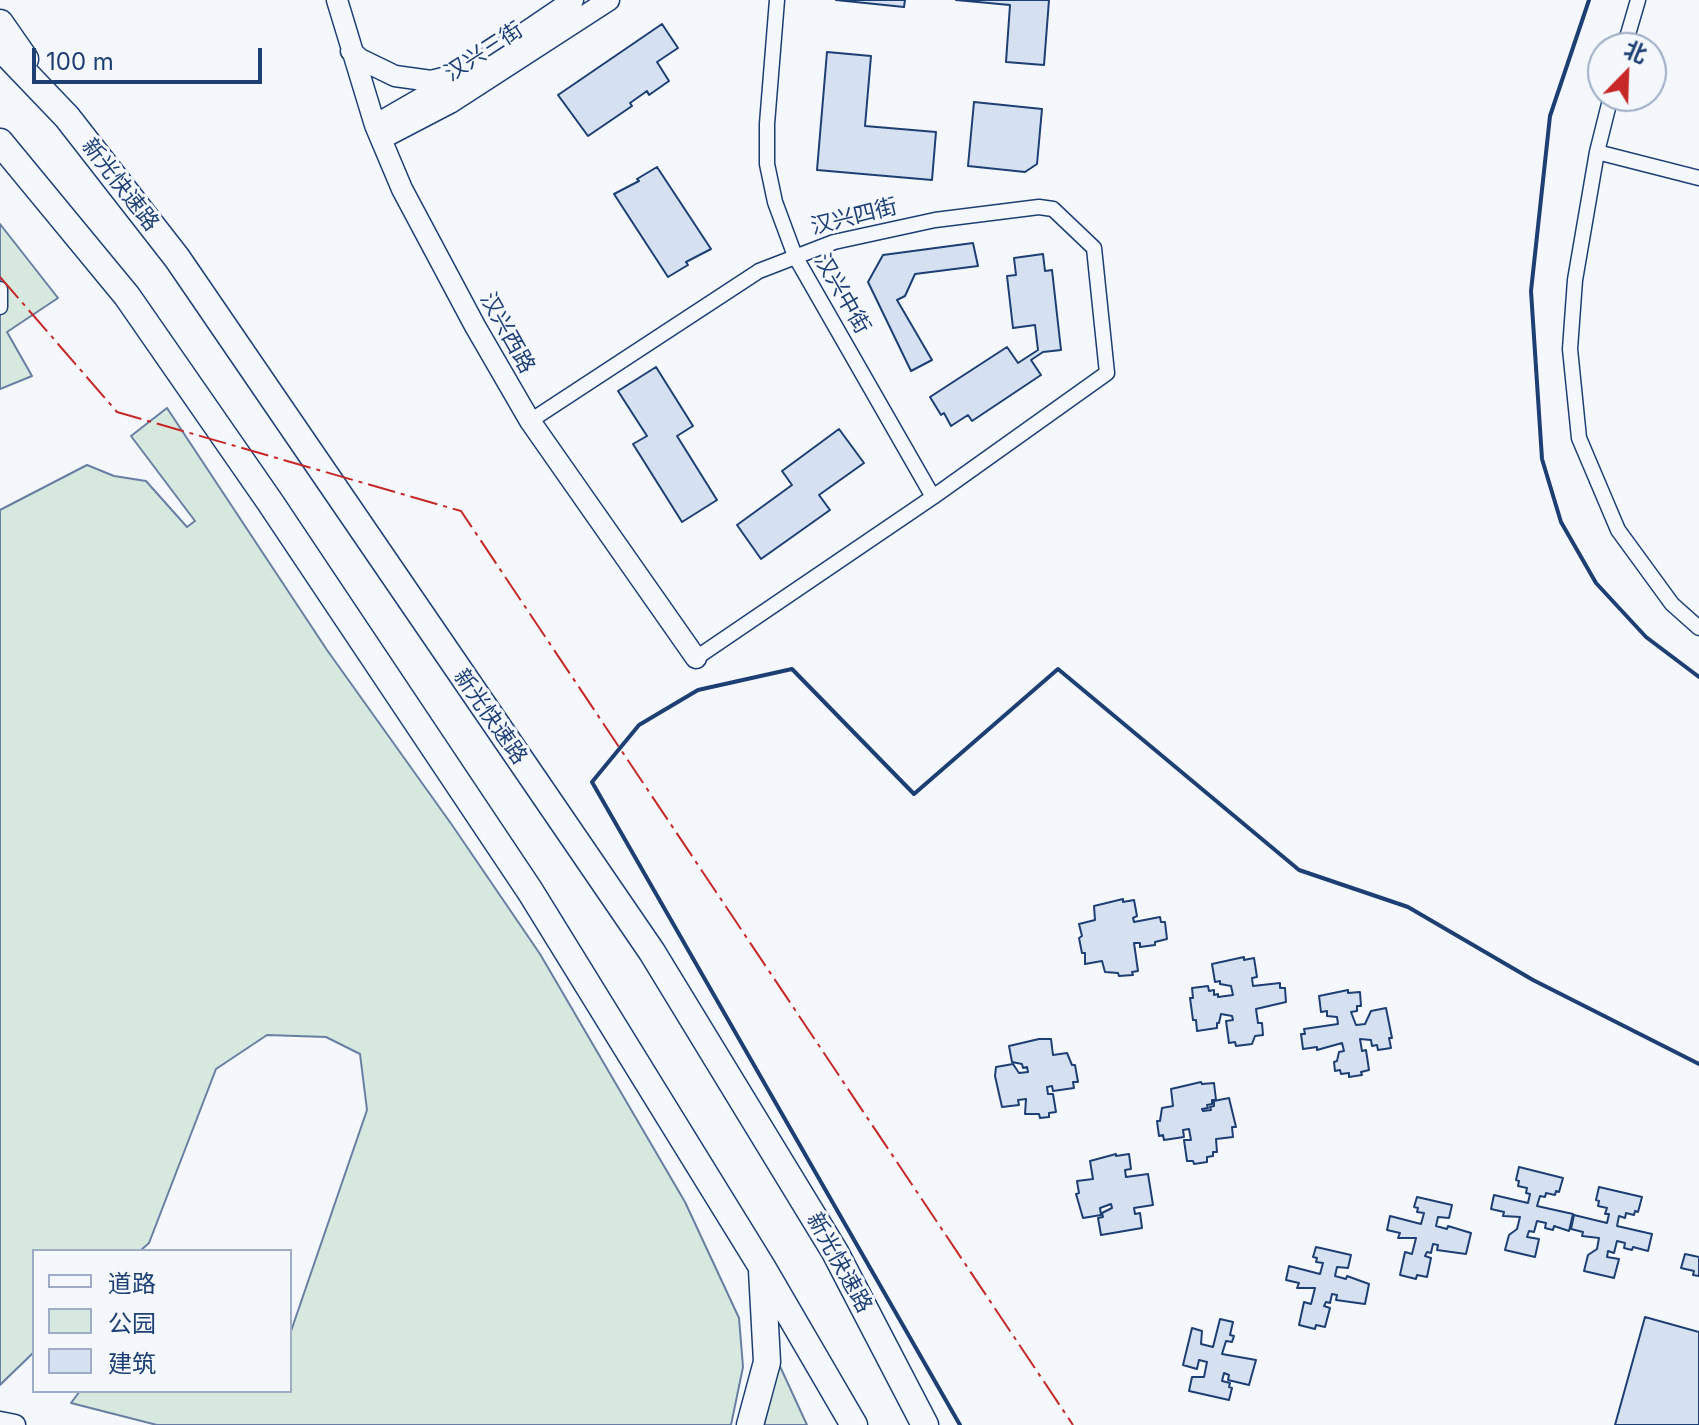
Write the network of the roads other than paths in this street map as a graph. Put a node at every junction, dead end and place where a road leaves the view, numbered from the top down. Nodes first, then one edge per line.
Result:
1 (337, 0) edge
2 (573, 0) edge
3 (609, 0) edge
4 (777, 0) edge
5 (1638, 0) edge
6 (0, 23) edge
7 (1629, 32) edge
8 (0, 47) edge
9 (351, 51) junction
10 (467, 72) junction
11 (1607, 112) edge
12 (67, 117) junction
13 (378, 132) junction
14 (0, 142) edge
15 (1597, 152) junction
16 (1699, 178) edge
17 (795, 256) junction
18 (0, 289) edge
19 (0, 307) edge
20 (530, 421) junction
21 (933, 497) junction
22 (1699, 628) edge
23 (696, 658) joint
24 (762, 1267) junction
25 (0, 1422) edge
26 (15, 1425) edge
27 (750, 1425) edge
28 (854, 1425) edge
29 (925, 1425) edge

1 - 9 street, 汉兴西路
2 - 10 street, 汉兴三街
3 - 13 street, 汉兴三街
4 - 17 street, 汉兴中街
5 - 7 street
6 - 12 highway
8 - 12 highway, 新光快速路
9 - 10 street
9 - 13 street, 汉兴西路
10 - 13 street, 汉兴三街
11 - 15 street
12 - 29 highway, 新光快速路
13 - 20 street, 汉兴西路
14 - 24 highway
15 - 16 street
15 - 22 street
17 - 20 street, 汉兴四街
17 - 21 street, 汉兴中街
17 - 21 street, 汉兴四街
18 - 19 street
20 - 23 street, 汉兴西路
21 - 23 street
24 - 27 highway
24 - 28 highway
25 - 26 street

